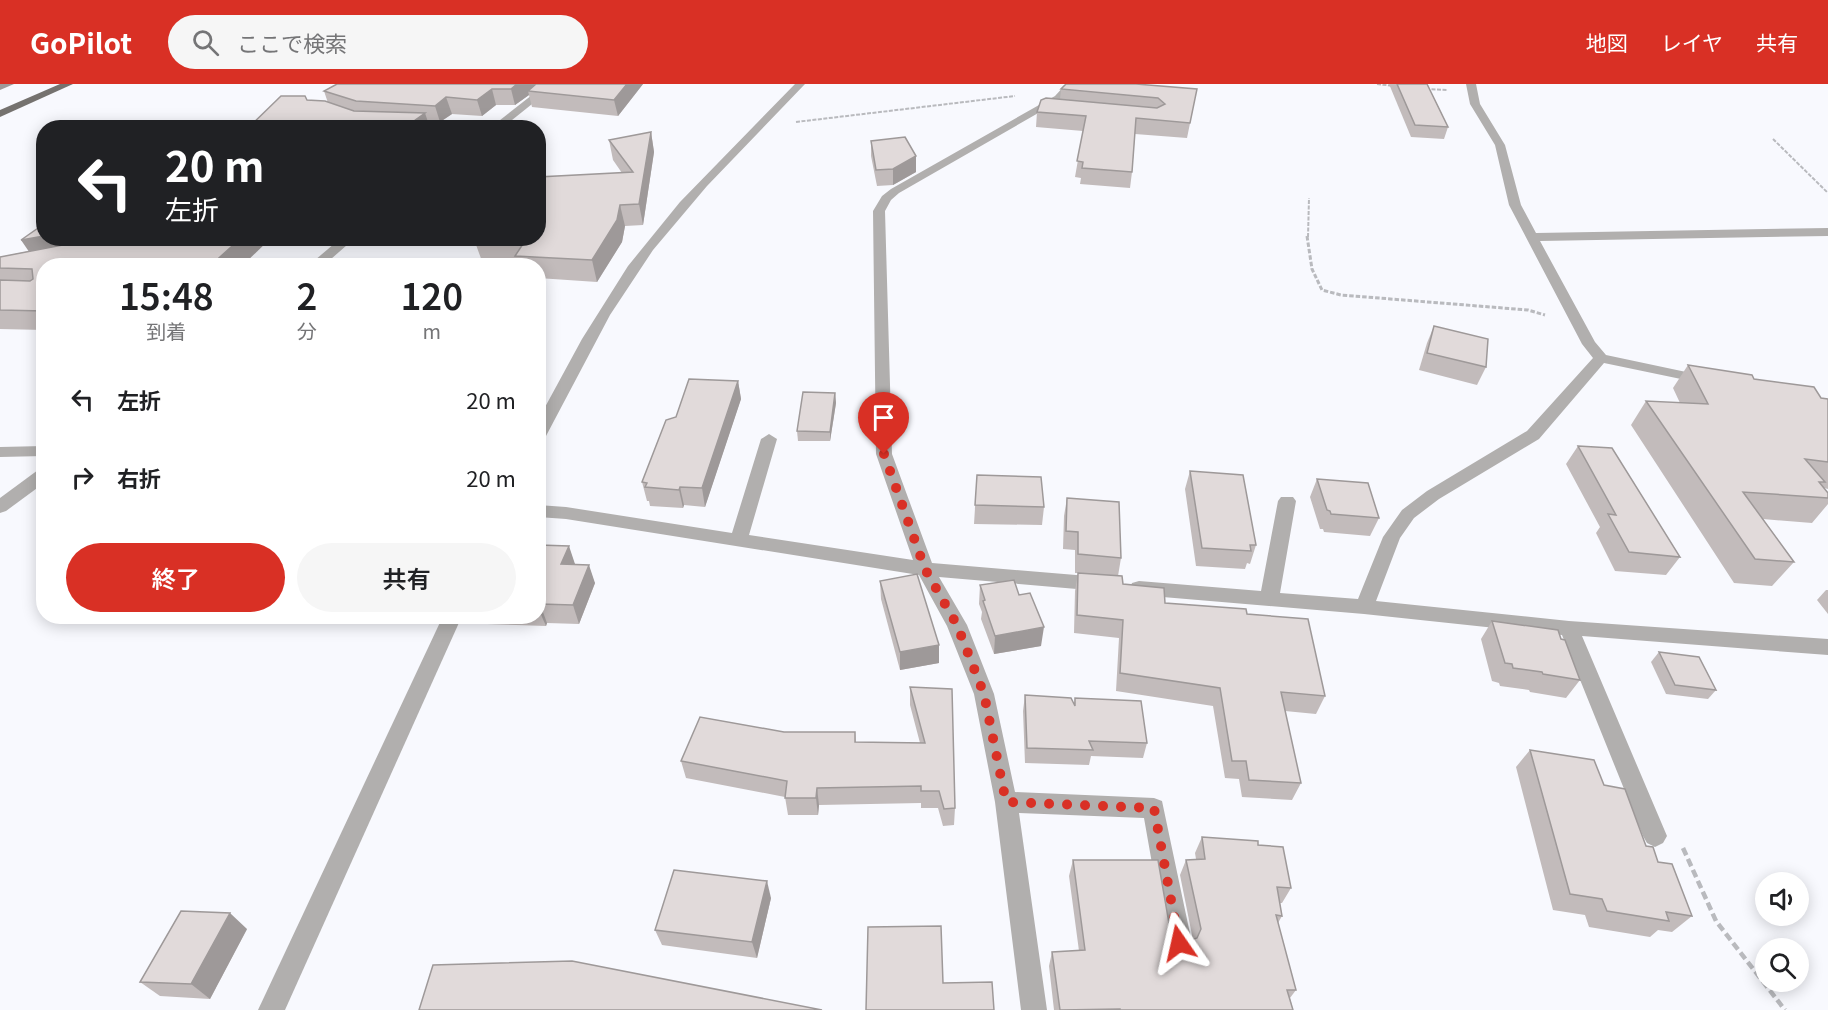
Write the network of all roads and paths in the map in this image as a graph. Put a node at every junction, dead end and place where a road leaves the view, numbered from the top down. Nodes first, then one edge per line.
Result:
1 (68, 84) edge
2 (552, 84) edge
3 (800, 84) edge
4 (1071, 84) edge
5 (1377, 84) edge
6 (1398, 86) edge
7 (1419, 88) edge
8 (1472, 88) edge
9 (1061, 104) junction
10 (0, 114) edge
11 (505, 120) edge
12 (760, 125) junction
13 (1773, 139) dead end
14 (1828, 193) edge
15 (1309, 198) dead end
16 (1828, 232) edge
17 (1532, 237) junction
18 (339, 246) edge
19 (324, 258) edge
20 (1576, 320) junction
21 (1601, 358) junction
22 (1720, 384) edge
23 (546, 421) edge
24 (769, 439) dead end
25 (0, 452) edge
26 (36, 452) edge
27 (36, 480) edge
28 (1287, 501) dead end
29 (0, 507) edge
30 (546, 512) edge
31 (739, 540) junction
32 (925, 569) junction
33 (1269, 599) junction
34 (1364, 607) junction
35 (449, 624) edge
36 (1569, 628) junction
37 (1828, 647) edge
38 (1006, 802) junction
39 (1655, 836) dead end
40 (1179, 943) edge
41 (271, 1010) edge
42 (1034, 1010) edge

1 - 10 main road
2 - 11 street
3 - 12 street
4 - 9 street
5 - 6 path
7 - 8 path
8 - 17 street
9 - 12 path
9 - 32 street
12 - 23 street
13 - 14 path
15 - 20 path
16 - 17 street
17 - 20 street
18 - 19 street
20 - 21 street
21 - 22 street
21 - 34 street
24 - 31 street
25 - 26 street
27 - 29 street
28 - 33 street
30 - 31 street
31 - 32 street
32 - 33 street
32 - 38 street
33 - 34 street
34 - 36 street
35 - 41 street
36 - 37 street
36 - 39 street
38 - 40 street
38 - 42 street

